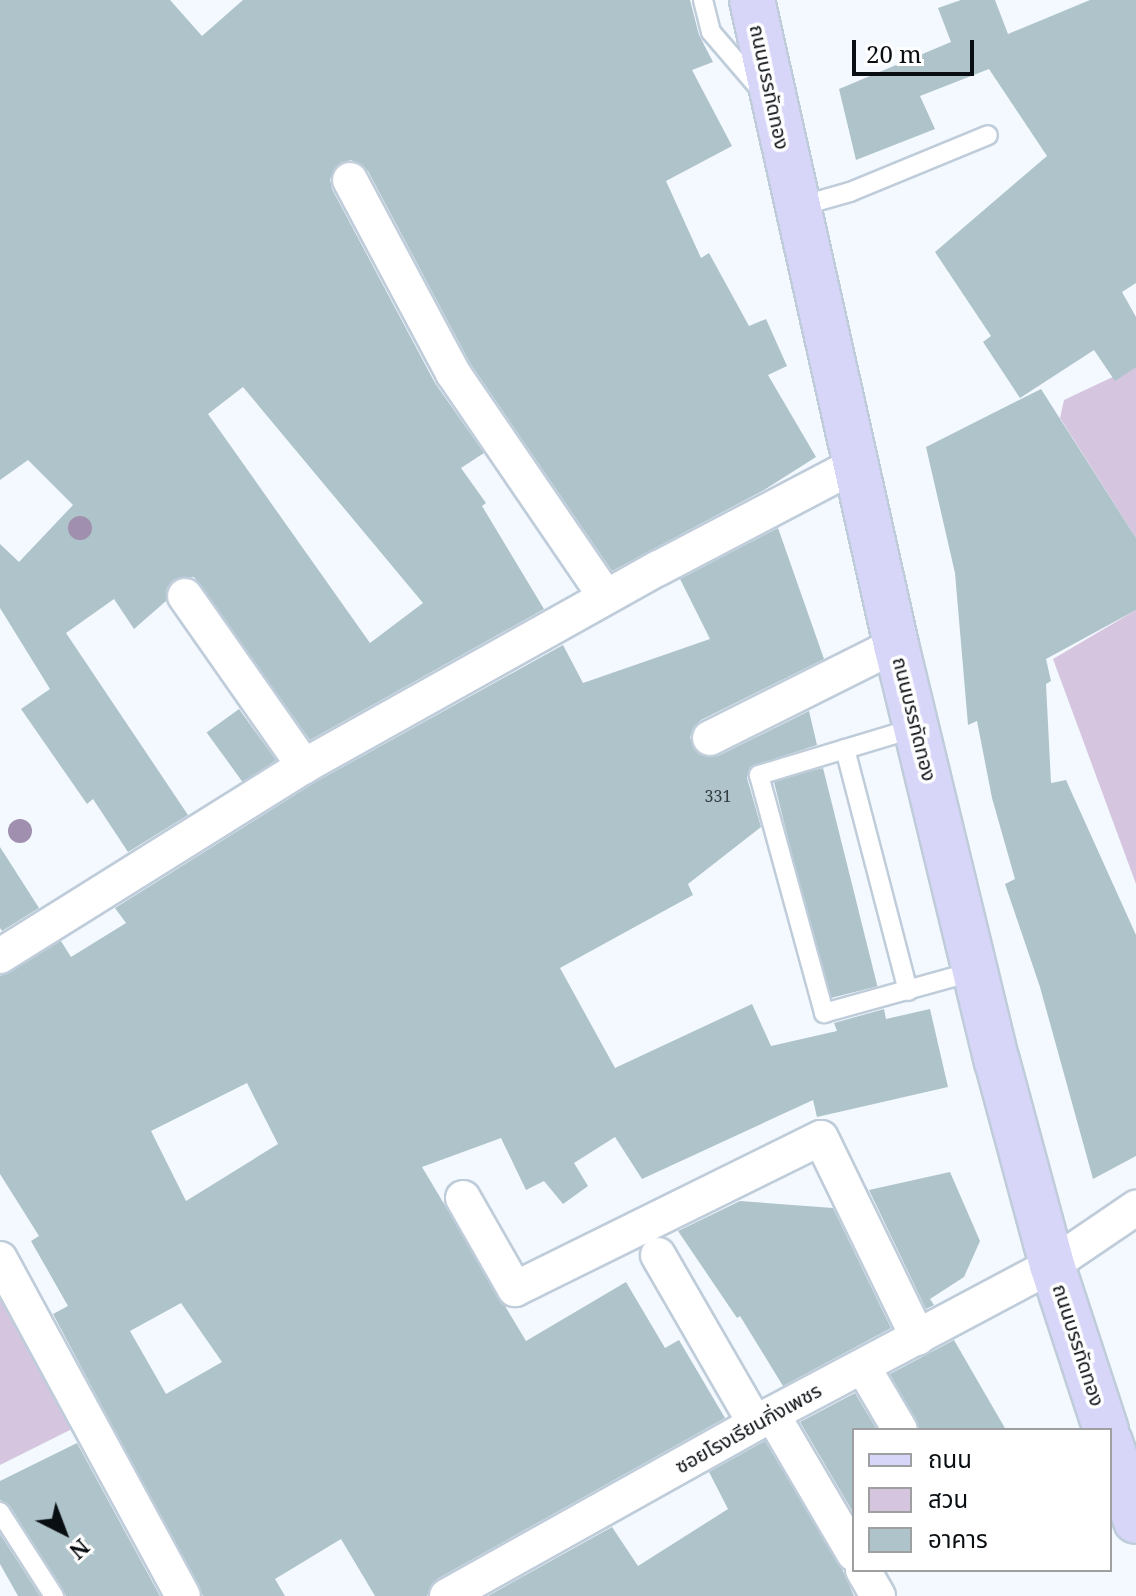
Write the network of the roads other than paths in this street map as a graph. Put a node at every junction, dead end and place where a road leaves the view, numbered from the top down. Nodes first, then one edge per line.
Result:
1 (703, 0) edge
2 (752, 0) edge
3 (775, 107) junction
4 (988, 135) dead end
5 (350, 180) dead end
6 (796, 207) junction
7 (855, 465) junction
8 (185, 596) dead end
9 (606, 597) junction
10 (896, 645) junction
11 (918, 727) junction
12 (710, 738) dead end
13 (845, 749) junction
14 (304, 766) junction
15 (0, 956) edge
16 (977, 970) junction
17 (908, 991) junction
18 (463, 1198) dead end
19 (1136, 1208) edge
20 (658, 1255) dead end
21 (0, 1259) edge
22 (1052, 1265) junction
23 (918, 1338) junction
24 (863, 1367) junction
25 (764, 1418) junction
26 (899, 1428) edge
27 (1105, 1428) edge
28 (1112, 1448) edge
29 (0, 1512) edge
30 (1136, 1521) edge
31 (852, 1551) edge
32 (864, 1572) edge
33 (54, 1596) edge
34 (183, 1596) edge
35 (447, 1596) edge
36 (878, 1596) edge

1 - 3 lane
2 - 3 main road, ถนนบรรทัดทอง
3 - 6 main road, ถนนบรรทัดทอง
4 - 6 lane
5 - 9 street
6 - 7 main road, ถนนบรรทัดทอง
7 - 9 street
7 - 10 main road, ถนนบรรทัดทอง
8 - 14 street
9 - 14 street
10 - 11 main road, ถนนบรรทัดทอง
10 - 12 street
11 - 13 lane
11 - 16 main road, ถนนบรรทัดทอง
13 - 17 lane
13 - 17 lane
14 - 15 street
16 - 17 lane
16 - 22 main road, ถนนบรรทัดทอง
18 - 23 street
19 - 22 street, ซอยโรงเรียนกิ่งเพชร
20 - 25 street
21 - 34 street
22 - 23 street, ซอยโรงเรียนกิ่งเพชร
22 - 27 main road, ถนนบรรทัดทอง
23 - 24 street, ซอยโรงเรียนกิ่งเพชร
24 - 25 street, ซอยโรงเรียนกิ่งเพชร
24 - 26 street
25 - 31 street
25 - 35 street, ซอยโรงเรียนกิ่งเพชร
28 - 30 main road
29 - 33 lane
32 - 36 street

